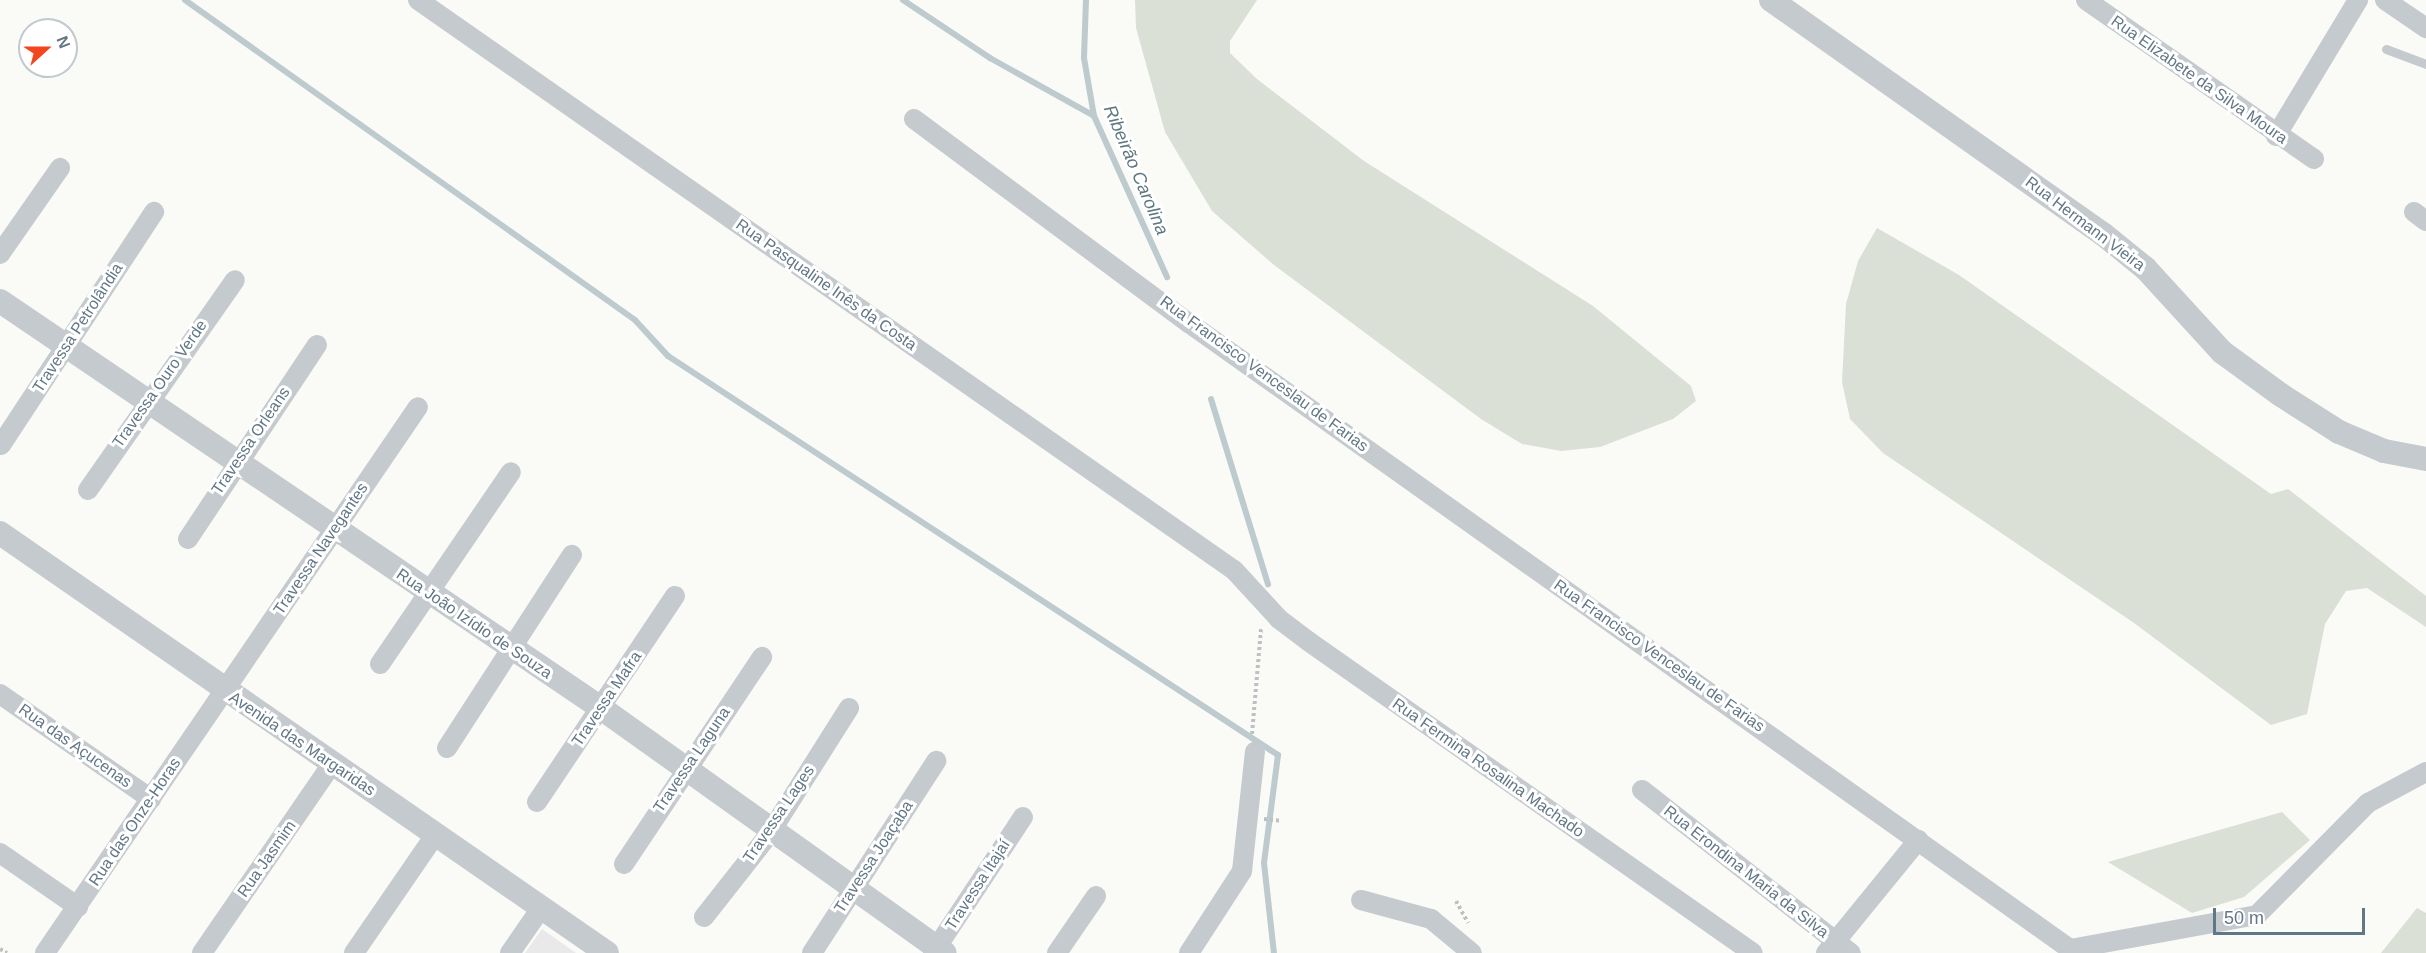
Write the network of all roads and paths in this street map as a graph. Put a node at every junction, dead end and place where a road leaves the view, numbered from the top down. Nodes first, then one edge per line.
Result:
1 (418, 0) edge
2 (1771, 0) edge
3 (2086, 0) edge
4 (2358, 0) edge
5 (2385, 0) edge
6 (2426, 28) edge
7 (2386, 49) dead end
8 (2426, 64) edge
9 (914, 119) dead end
10 (2276, 136) junction
11 (2314, 159) dead end
12 (60, 168) dead end
13 (154, 212) dead end
14 (0, 254) edge
15 (235, 280) dead end
16 (0, 301) edge
17 (317, 345) dead end
18 (65, 348) junction
19 (146, 402) junction
20 (418, 407) dead end
21 (2, 445) dead end
22 (2426, 459) edge
23 (236, 460) junction
24 (511, 472) dead end
25 (88, 490) dead end
26 (333, 530) junction
27 (0, 532) edge
28 (188, 539) dead end
29 (572, 555) dead end
30 (1234, 570) joint
31 (426, 592) junction
32 (675, 596) dead end
33 (1263, 604) junction
34 (513, 652) junction
35 (762, 657) dead end
36 (380, 664) dead end
37 (225, 691) junction
38 (0, 694) edge
39 (601, 708) junction
40 (849, 708) dead end
41 (1251, 725) dead end
42 (447, 748) dead end
43 (1255, 752) dead end
44 (936, 761) dead end
45 (332, 764) junction
46 (684, 770) junction
47 (2426, 772) edge
48 (1642, 790) dead end
49 (151, 799) junction
50 (537, 802) dead end
51 (1023, 817) dead end
52 (1261, 819) dead end
53 (1282, 821) dead end
54 (770, 833) junction
55 (435, 835) junction
56 (1918, 840) junction
57 (0, 853) edge
58 (624, 864) dead end
59 (855, 886) junction
60 (1096, 896) dead end
61 (1361, 900) dead end
62 (78, 907) junction
63 (541, 908) junction
64 (704, 917) dead end
65 (0, 949) edge
66 (1838, 949) edge
67 (938, 951) edge
68 (2073, 951) edge
69 (7, 953) edge
70 (45, 953) edge
71 (202, 953) edge
72 (354, 953) edge
73 (510, 953) edge
74 (607, 953) edge
75 (812, 953) edge
76 (1058, 953) edge
77 (1189, 953) edge
78 (1472, 953) edge
79 (1753, 953) edge

1 - 30 street, Rua Pasqualine Inês da Costa
2 - 22 street, Rua Hermann Vieira
3 - 10 street, Rua Elizabete da Silva Moura
4 - 10 street
5 - 6 street
7 - 8 lane
9 - 56 street, Rua Francisco Venceslau de Farias
10 - 11 street, Rua Elizabete da Silva Moura
12 - 14 street
13 - 18 street, Travessa Petrolândia
15 - 19 street, Travessa Ouro Verde
16 - 18 street, Rua João Izídio de Souza
17 - 23 street, Travessa Orleans
18 - 19 street, Rua João Izídio de Souza
18 - 21 street, Travessa Petrolândia
19 - 23 street, Rua João Izídio de Souza
19 - 25 street, Travessa Ouro Verde
20 - 26 street, Travessa Navegantes
23 - 26 street, Rua João Izídio de Souza
23 - 28 street, Travessa Orleans
24 - 31 street
26 - 31 street, Rua João Izídio de Souza
26 - 37 street, Travessa Navegantes
27 - 37 street, Avenida das Margaridas
29 - 34 street
30 - 33 street, Rua Fermina Rosalina Machado
31 - 34 street, Rua João Izídio de Souza
31 - 36 street
32 - 39 street, Travessa Mafra
33 - 41 path
33 - 79 street, Rua Fermina Rosalina Machado
34 - 39 street, Rua João Izídio de Souza
34 - 42 street
35 - 46 street, Travessa Laguna
37 - 45 street, Avenida das Margaridas
37 - 49 street, Rua das Onze-Horas
38 - 49 street, Rua das Açucenas
39 - 46 street, Rua João Izídio de Souza
39 - 50 street, Travessa Mafra
40 - 54 street, Travessa Lages
43 - 77 street
44 - 59 street, Travessa Joaçaba
45 - 55 street, Avenida das Margaridas
45 - 71 street, Rua Jasmim
46 - 54 street, Rua João Izídio de Souza
46 - 58 street, Travessa Laguna
47 - 68 street, Rua Francisco Venceslau de Farias
48 - 66 street, Rua Erondina Maria da Silva
49 - 62 street, Rua das Onze-Horas
51 - 67 street, Travessa Itajaí
52 - 53 path
54 - 59 street, Rua João Izídio de Souza
54 - 64 street, Travessa Lages
55 - 63 street, Avenida das Margaridas
55 - 72 street
56 - 66 street
56 - 68 street, Rua Francisco Venceslau de Farias
57 - 62 street
59 - 67 street, Rua João Izídio de Souza
59 - 75 street, Travessa Joaçaba
60 - 76 street
61 - 78 street
62 - 70 street, Rua das Onze-Horas
63 - 73 street
63 - 74 street, Avenida das Margaridas
65 - 69 path

